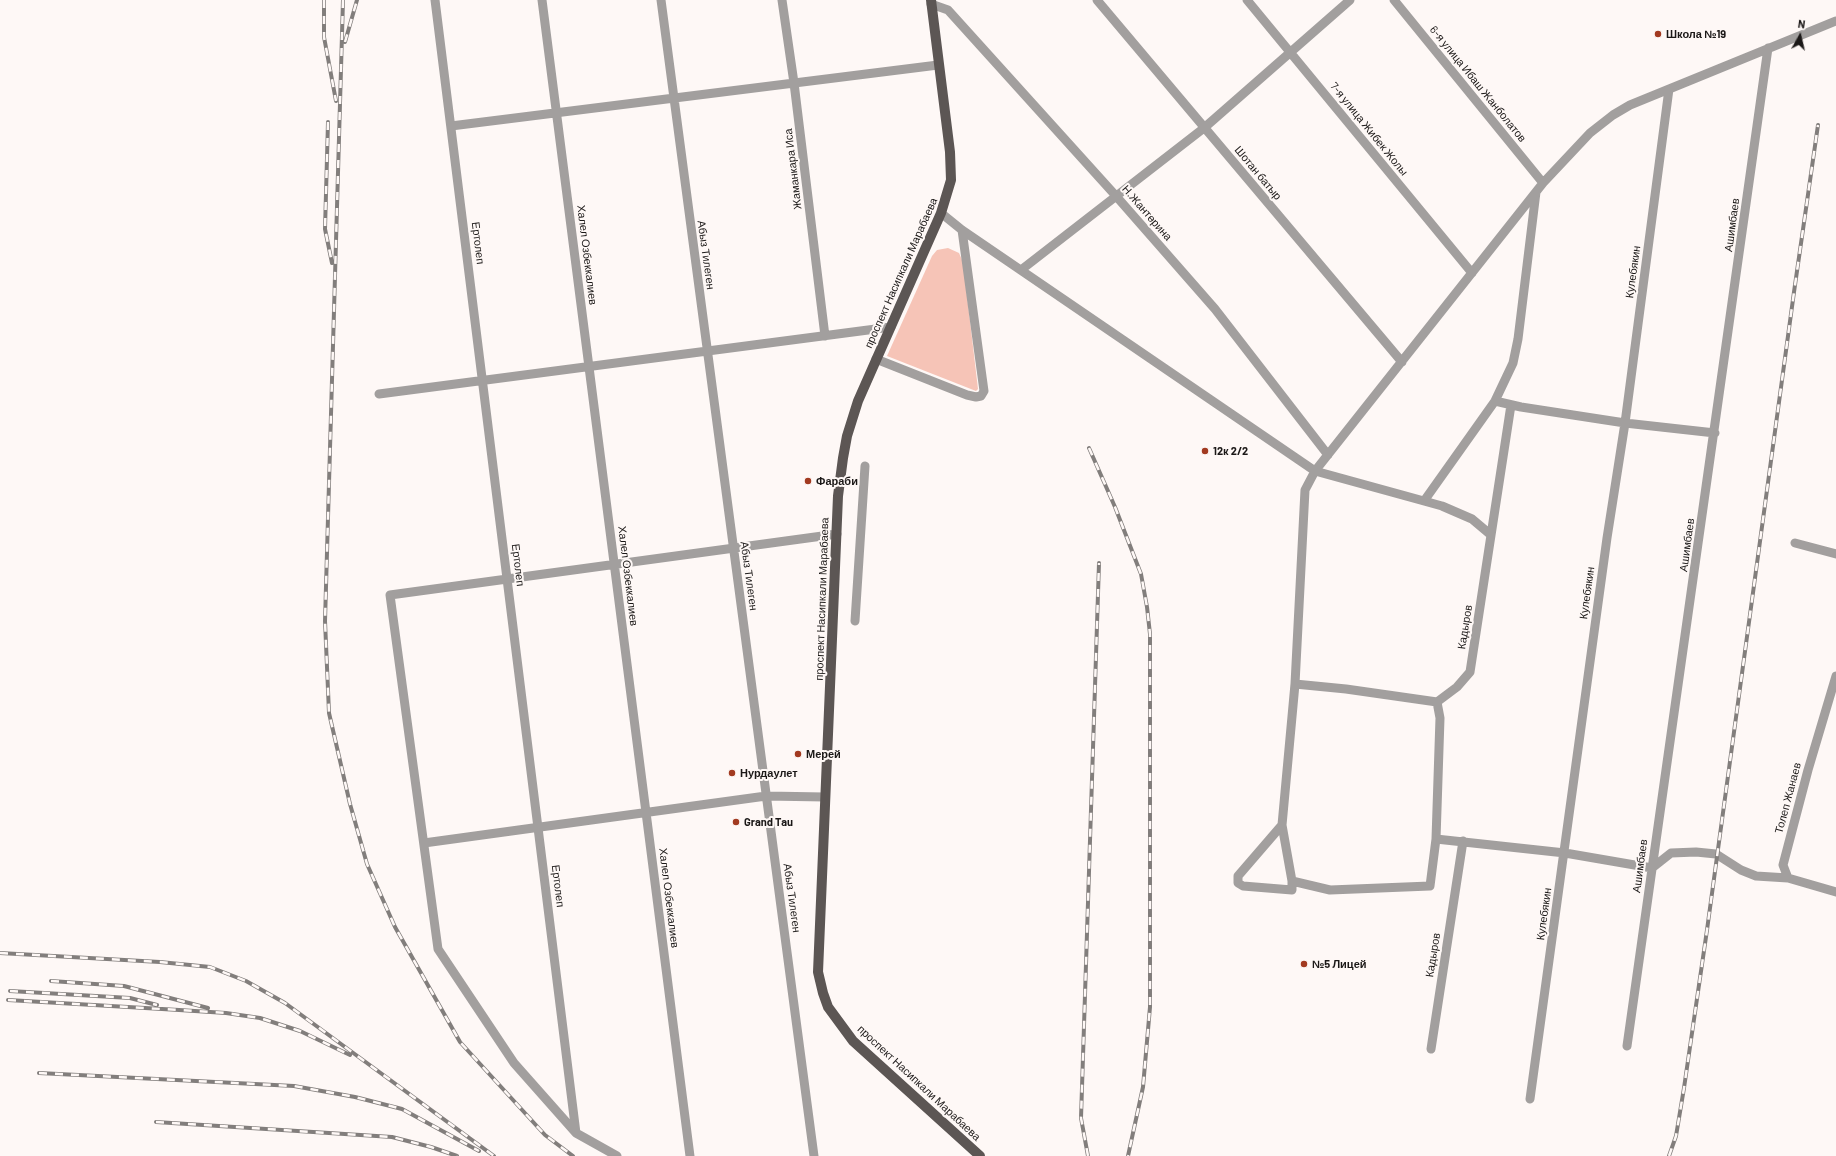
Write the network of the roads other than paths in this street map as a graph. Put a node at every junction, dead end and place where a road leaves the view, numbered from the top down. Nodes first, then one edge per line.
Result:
1 (435, 0) edge
2 (542, 0) edge
3 (660, 0) edge
4 (782, 0) edge
5 (1097, 0) edge
6 (1247, 0) edge
7 (1350, 0) edge
8 (1394, 0) edge
9 (931, 2) edge
10 (1836, 20) edge
11 (1768, 48) junction
12 (1291, 53) junction
13 (938, 65) junction
14 (794, 83) junction
15 (1669, 89) junction
16 (674, 98) junction
17 (556, 113) junction
18 (451, 126) junction
19 (1204, 128) junction
20 (1543, 183) junction
21 (1536, 191) junction
22 (1116, 196) junction
23 (941, 213) junction
24 (962, 230) junction
25 (1022, 270) junction
26 (1472, 273) junction
27 (891, 327) junction
28 (825, 336) junction
29 (707, 351) junction
30 (876, 359) junction
31 (1402, 362) junction
32 (589, 366) junction
33 (483, 379) junction
34 (379, 394) dead end
35 (1495, 402) junction
36 (1511, 405) junction
37 (1625, 423) junction
38 (1715, 433) junction
39 (1328, 455) junction
40 (865, 466) dead end
41 (1315, 471) junction
42 (1424, 501) junction
43 (837, 534) junction
44 (1491, 535) junction
45 (1795, 543) dead end
46 (733, 548) junction
47 (1836, 554) edge
48 (614, 564) junction
49 (508, 579) junction
50 (855, 621) dead end
51 (1836, 676) edge
52 (1294, 684) junction
53 (1437, 702) junction
54 (766, 796) junction
55 (825, 797) junction
56 (646, 812) junction
57 (1282, 825) junction
58 (538, 827) junction
59 (1436, 839) junction
60 (1463, 842) junction
61 (424, 843) junction
62 (1564, 853) junction
63 (1652, 868) junction
64 (1788, 878) junction
65 (1292, 881) junction
66 (1836, 892) edge
67 (1627, 1046) dead end
68 (1431, 1049) dead end
69 (1530, 1099) dead end
70 (576, 1133) junction
71 (617, 1156) edge
72 (690, 1156) edge
73 (814, 1156) edge
74 (980, 1156) edge

1 - 18 street, Ертолеп
2 - 17 street, Халел Озбеккалиев
3 - 16 street, Абыз Тилеген
4 - 14 street, Жаманкара Иса
5 - 19 street, Шотан батыр
6 - 12 street, 7-я улица Жибек Жолы
7 - 12 street
8 - 20 street, 6-я улица Ибаш Жанболатов
9 - 13 main road, проспект Насипкали Марабаева
9 - 22 street, Н.Жантөрина
10 - 11 street
11 - 15 street
11 - 38 street, Ашимбаев
12 - 19 street
12 - 26 street, 7-я улица Жибек Жолы
13 - 14 street
13 - 23 main road, проспект Насипкали Марабаева
14 - 16 street
14 - 28 street, Жаманкара Иса
15 - 20 street
15 - 37 street, Кулебякин
16 - 17 street
16 - 29 street, Абыз Тилеген
17 - 18 street
17 - 32 street, Халел Озбеккалиев
18 - 33 street, Ертолеп
19 - 22 street
19 - 31 street, Шотан батыр
20 - 21 street
21 - 26 street
21 - 35 street
22 - 25 street
22 - 39 street, Н.Жантөрина
23 - 24 street
23 - 27 main road, проспект Насипкали Марабаева
24 - 25 street
24 - 30 street
25 - 41 street
26 - 31 street
27 - 28 street
27 - 30 main road, проспект Насипкали Марабаева
28 - 29 street
29 - 32 street
29 - 46 street, Абыз Тилеген
30 - 43 main road, проспект Насипкали Марабаева
31 - 39 street
32 - 33 street
32 - 48 street, Халел Озбеккалиев
33 - 34 street
33 - 49 street, Ертолеп
35 - 36 street
35 - 42 street
36 - 37 street
36 - 44 street, Кадыров
37 - 38 street
37 - 62 street, Кулебякин
38 - 63 street, Ашимбаев
39 - 41 street
40 - 50 street
41 - 42 street
41 - 52 street
42 - 44 street
43 - 46 street
43 - 55 main road, проспект Насипкали Марабаева
44 - 53 street, Кадыров
45 - 47 street
46 - 48 street
46 - 54 street, Абыз Тилеген
48 - 49 street
48 - 56 street, Халел Озбеккалиев
49 - 58 street, Ертолеп
49 - 61 street
51 - 64 street, Толеп Жанаев
52 - 53 street
52 - 57 street
53 - 59 street
54 - 55 street
54 - 56 street
54 - 73 street, Абыз Тилеген
55 - 74 main road, проспект Насипкали Марабаева
56 - 58 street
56 - 72 street, Халел Озбеккалиев
57 - 65 street
57 - 65 street
58 - 61 street
58 - 70 street, Ертолеп
59 - 60 street
59 - 65 street
60 - 62 street
60 - 68 street, Кадыров
61 - 70 street
62 - 63 street
62 - 69 street, Кулебякин
63 - 64 street
63 - 67 street, Ашимбаев
64 - 66 street
70 - 71 street

